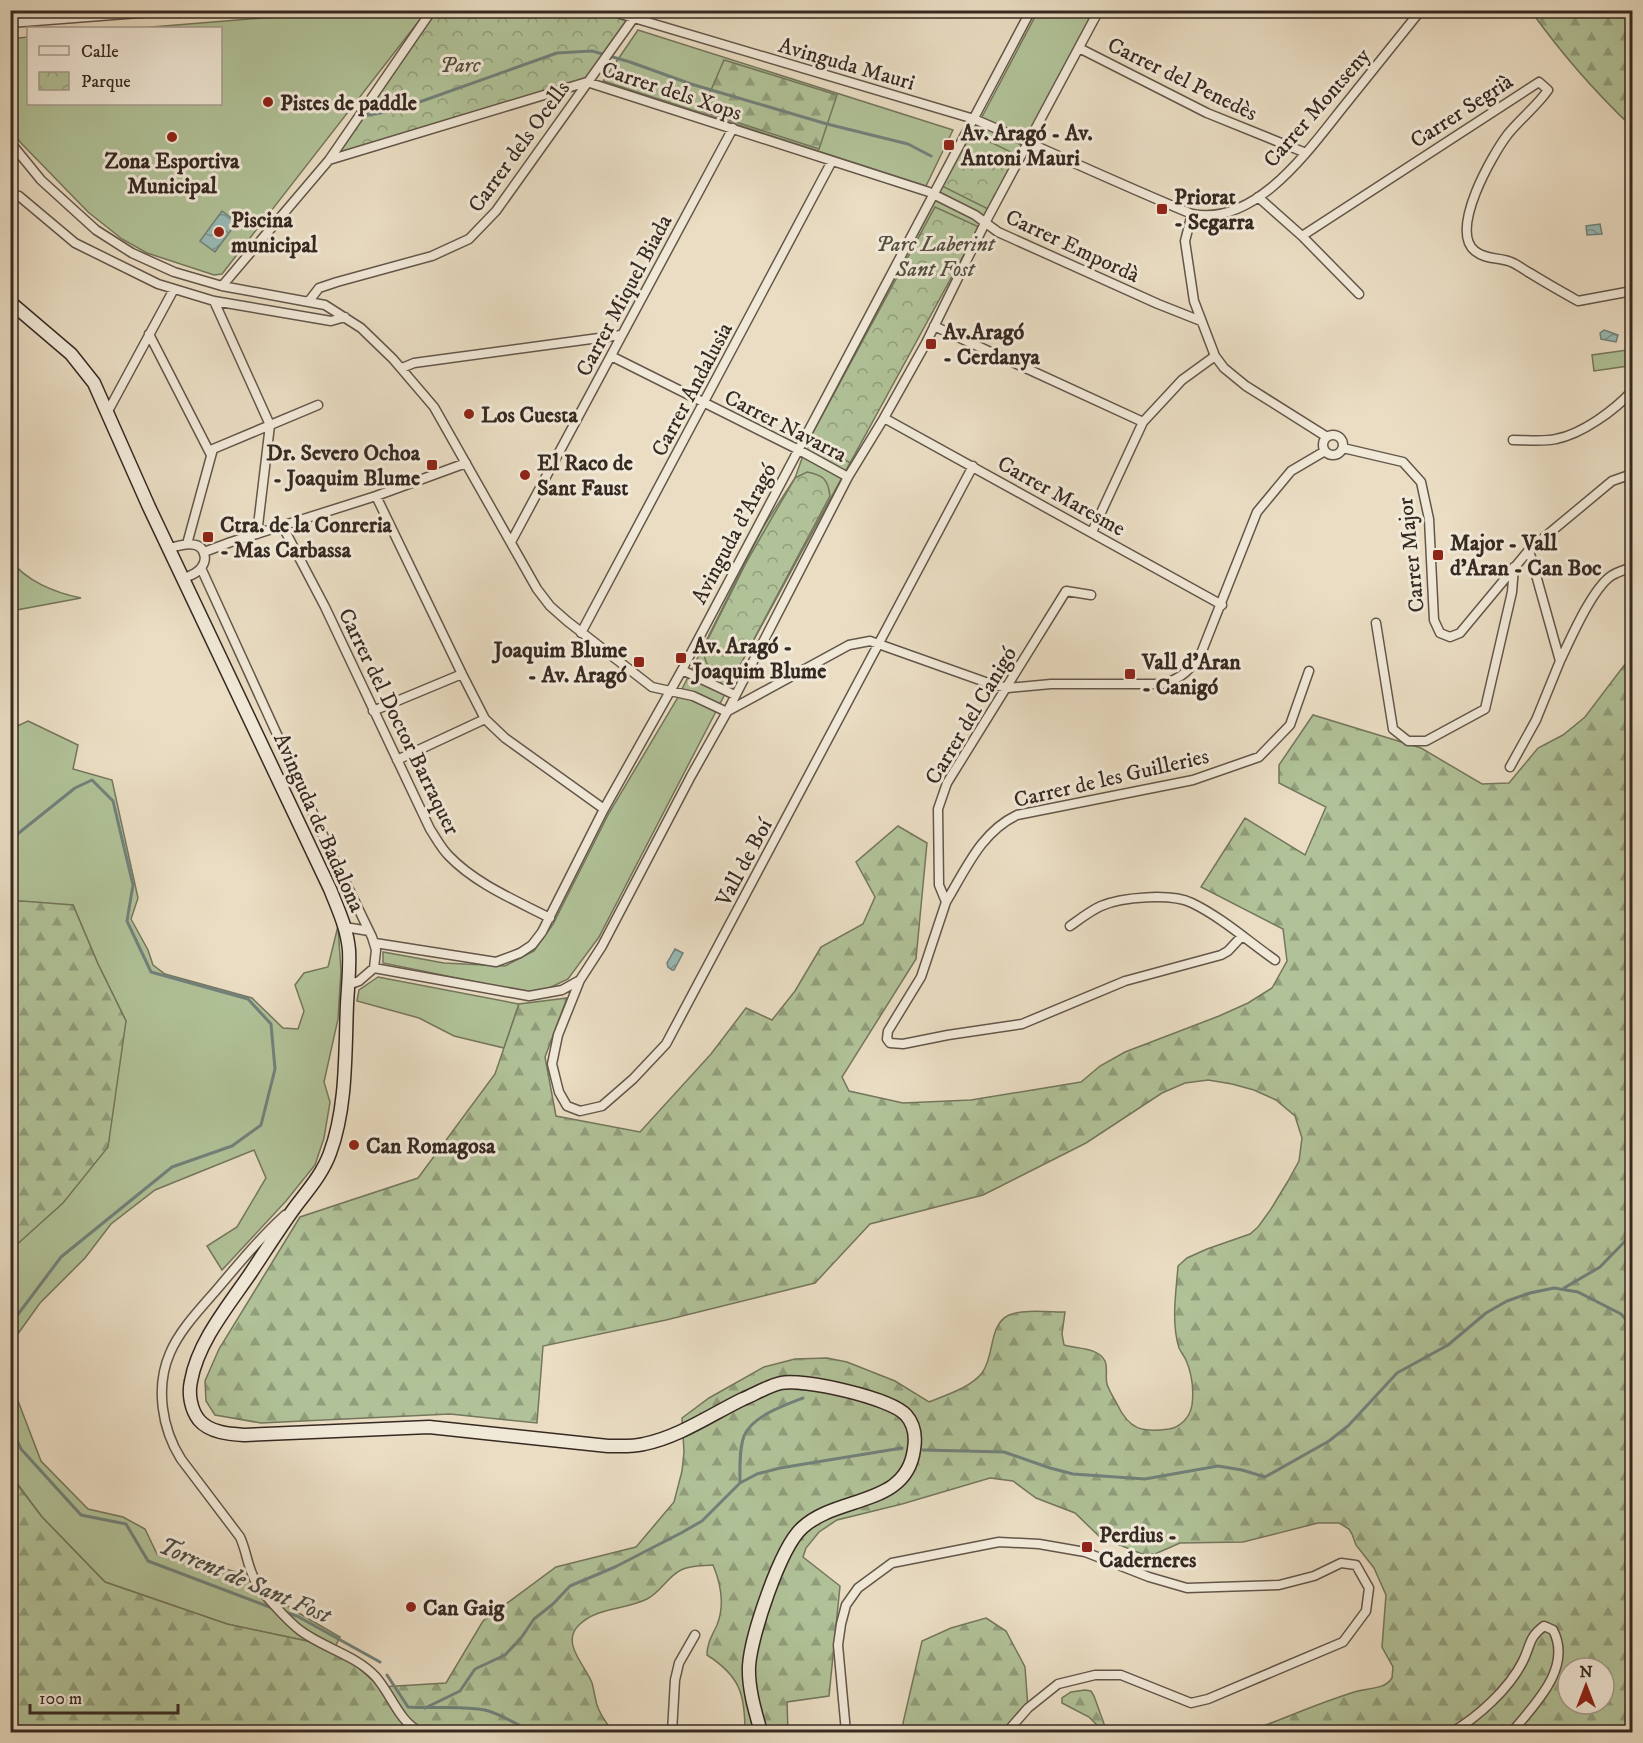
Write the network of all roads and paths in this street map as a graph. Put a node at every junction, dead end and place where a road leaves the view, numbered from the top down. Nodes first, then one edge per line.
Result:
1 (178, 10) edge
2 (432, 10) edge
3 (607, 10) edge
4 (1031, 10) edge
5 (1099, 10) edge
6 (1421, 10) edge
7 (77, 14) edge
8 (633, 19) junction
9 (10, 23) edge
10 (1079, 48) junction
11 (587, 82) junction
12 (974, 119) junction
13 (733, 128) junction
14 (10, 142) edge
15 (1029, 142) junction
16 (1306, 153) junction
17 (329, 160) junction
18 (832, 161) junction
19 (934, 195) junction
20 (19, 196) dead end
21 (1258, 197) junction
22 (1192, 214) junction
23 (985, 223) junction
24 (1302, 236) junction
25 (222, 286) junction
26 (174, 289) junction
27 (1632, 291) edge
28 (1359, 294) dead end
29 (214, 301) junction
30 (309, 301) junction
31 (10, 302) edge
32 (345, 317) junction
33 (1201, 321) junction
34 (934, 326) junction
35 (149, 334) junction
36 (621, 335) junction
37 (611, 356) junction
38 (1215, 356) junction
39 (402, 368) junction
40 (1632, 391) edge
41 (704, 402) junction
42 (318, 405) dead end
43 (107, 413) junction
44 (884, 418) junction
45 (1143, 423) junction
46 (270, 425) junction
47 (1327, 436) junction
48 (1513, 440) dead end
49 (1342, 448) junction
50 (797, 449) junction
51 (1324, 451) junction
52 (211, 455) junction
53 (466, 463) junction
54 (973, 466) junction
55 (1632, 474) edge
56 (848, 477) junction
57 (376, 496) junction
58 (283, 527) junction
59 (1092, 532) junction
60 (257, 534) junction
61 (511, 542) junction
62 (187, 544) junction
63 (170, 548) junction
64 (1529, 550) junction
65 (204, 552) junction
66 (1514, 567) junction
67 (1632, 567) edge
68 (201, 568) junction
69 (184, 578) junction
70 (1091, 595) dead end
71 (1222, 605) junction
72 (1376, 622) dead end
73 (581, 633) junction
74 (880, 643) junction
75 (1560, 661) junction
76 (682, 669) junction
77 (1309, 671) dead end
78 (462, 674) junction
79 (1008, 687) junction
80 (669, 692) junction
81 (764, 693) junction
82 (735, 695) junction
83 (373, 711) junction
84 (727, 712) junction
85 (485, 719) junction
86 (397, 760) junction
87 (1510, 766) dead end
88 (604, 809) junction
89 (946, 902) junction
90 (550, 918) junction
91 (1070, 926) dead end
92 (345, 927) junction
93 (369, 931) junction
94 (1242, 936) junction
95 (375, 944) junction
96 (1275, 960) dead end
97 (374, 968) junction
98 (580, 980) junction
99 (348, 986) junction
100 (293, 1211) junction
101 (695, 1635) dead end
102 (421, 1732) edge
103 (672, 1732) edge
104 (761, 1732) edge
105 (846, 1732) edge
106 (1007, 1732) edge
107 (1452, 1732) edge
108 (1512, 1732) edge

1 - 7 street
2 - 17 street
3 - 8 street, Avinguda Mauri
4 - 12 street, Avinguda d'Aragó
5 - 10 street
6 - 16 street, Carrer Montseny
7 - 9 street
8 - 11 street, Carrer dels Ocells
8 - 12 street, Avinguda Mauri
10 - 15 street
10 - 16 street, Carrer del Penedès
11 - 13 street, Carrer dels Xops
11 - 17 street, Carrer dels Xops
11 - 30 street, Carrer dels Ocells
12 - 15 street, Avinguda Mauri
12 - 19 street, Avinguda d'Aragó
13 - 18 street, Carrer dels Xops
13 - 36 street, Carrer Miquel Biada
14 - 25 street
15 - 22 street, Carrer Montseny
15 - 23 street
16 - 21 street, Carrer Montseny
17 - 25 street
18 - 19 street, Carrer dels Xops
18 - 41 street, Carrer Andalusia
19 - 23 street, Carrer Empordà
19 - 50 street, Avinguda d'Aragó
20 - 26 street
21 - 22 street, Carrer Montseny
21 - 24 street
22 - 33 street
23 - 33 street, Carrer Empordà
23 - 34 street
24 - 27 street, Carrer Segrià
24 - 28 street
25 - 30 street
26 - 29 street
26 - 35 street
29 - 32 street
29 - 46 street
30 - 32 street
31 - 43 street, Avinguda de Badalona
32 - 39 street
33 - 38 street
34 - 44 street
34 - 45 street
35 - 43 street
35 - 52 street
36 - 37 street, Carrer Miquel Biada
36 - 39 street
37 - 41 street, Carrer Navarra
37 - 61 street, Carrer Miquel Biada
38 - 45 street
38 - 47 street
39 - 53 street
40 - 48 street
41 - 50 street, Carrer Navarra
41 - 73 street, Carrer Andalusia
42 - 46 street
43 - 63 street, Avinguda de Badalona
44 - 54 street, Carrer Maresme
44 - 56 street
45 - 59 street
46 - 52 street
46 - 60 street
47 - 49 street
47 - 51 street
49 - 51 street
49 - 66 street, Carrer Major
50 - 56 street, Carrer Navarra
50 - 76 street, Avinguda d'Aragó
51 - 71 street
52 - 62 street
53 - 57 street
53 - 61 street
54 - 59 street, Carrer Maresme
54 - 74 street, Vall de Boí
55 - 64 street, Carrer Major
56 - 82 street
57 - 58 street
57 - 78 street
58 - 60 street
58 - 83 street, Carrer del Doctor Barraquer
59 - 71 street, Carrer Maresme
60 - 65 street
61 - 73 street
62 - 63 street
62 - 65 street
63 - 69 street, Avinguda de Badalona
64 - 66 street, Carrer Major
64 - 75 street
65 - 68 street
66 - 72 street
67 - 75 street
68 - 69 street
68 - 93 street
69 - 92 street, Avinguda de Badalona
70 - 79 street, Carrer del Canigó
71 - 79 street
73 - 80 street
74 - 79 street
74 - 81 street
74 - 98 street, Vall de Boí
75 - 87 street
76 - 80 street, Avinguda d'Aragó
76 - 82 street
77 - 89 street, Carrer de les Guilleries
78 - 83 street
78 - 85 street
79 - 89 street, Carrer del Canigó
80 - 84 street
80 - 88 street, Avinguda d'Aragó
81 - 82 street
81 - 84 street
82 - 84 street
83 - 86 street, Carrer del Doctor Barraquer
84 - 98 street
85 - 86 street
85 - 88 street
86 - 90 street, Carrer del Doctor Barraquer
88 - 90 street, Avinguda d'Aragó
89 - 94 street
90 - 95 street, Avinguda d'Aragó
91 - 94 street
92 - 93 street
92 - 99 street, Avinguda de Badalona
93 - 95 street
94 - 96 street
95 - 97 street
97 - 98 street
97 - 99 street
99 - 100 street, Avinguda de Badalona
100 - 102 street
100 - 104 street, Avinguda de Badalona
101 - 103 street
105 - 106 street
107 - 108 street

